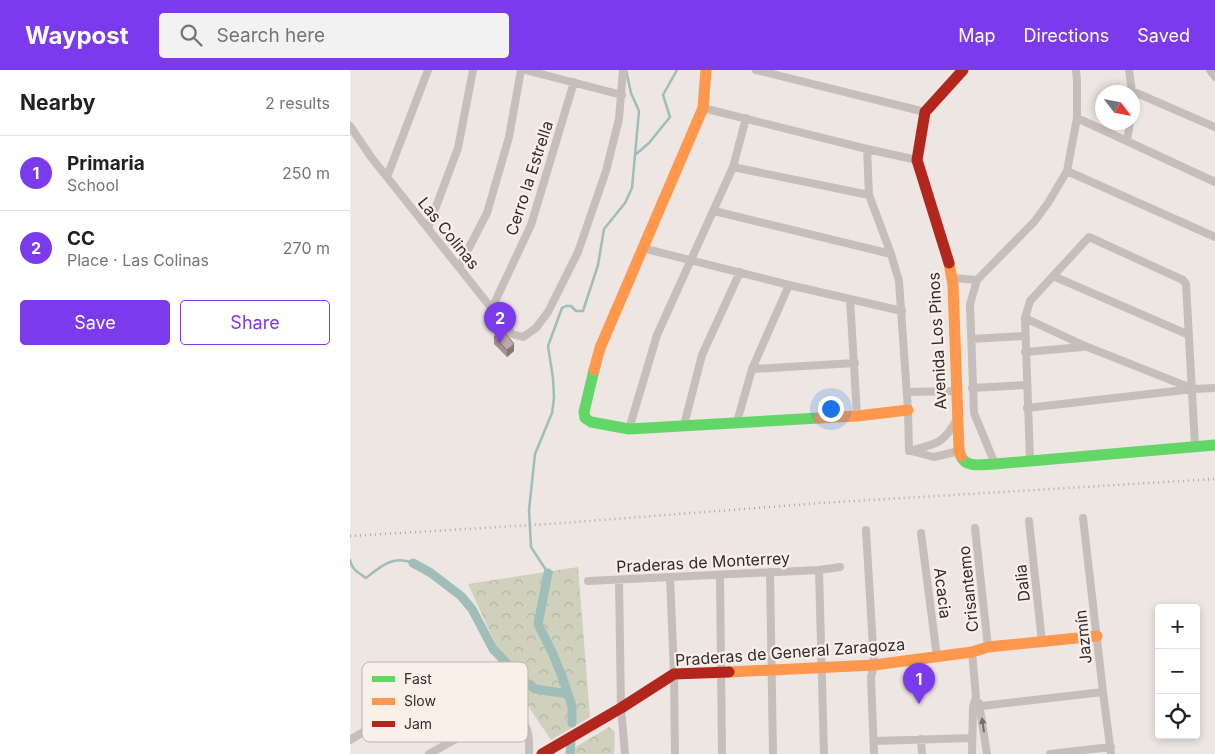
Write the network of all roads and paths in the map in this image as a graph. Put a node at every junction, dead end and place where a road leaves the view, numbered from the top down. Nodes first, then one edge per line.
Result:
1 (428, 70) edge
2 (473, 70) edge
3 (523, 70) edge
4 (623, 70) edge
5 (706, 70) edge
6 (756, 70) edge
7 (963, 70) edge
8 (1076, 70) edge
9 (1129, 70) edge
10 (1210, 70) edge
11 (1215, 77) edge
12 (574, 82) junction
13 (1131, 85) edge
14 (622, 95) junction
15 (1140, 95) edge
16 (703, 108) junction
17 (925, 112) junction
18 (746, 118) junction
19 (1077, 118) junction
20 (350, 126) edge
21 (1215, 127) edge
22 (1129, 130) edge
23 (1127, 141) junction
24 (867, 149) junction
25 (917, 160) junction
26 (733, 167) junction
27 (1067, 171) junction
28 (387, 177) junction
29 (1215, 182) edge
30 (869, 194) junction
31 (714, 211) junction
32 (428, 228) junction
33 (1215, 237) edge
34 (642, 248) junction
35 (891, 254) junction
36 (691, 260) junction
37 (459, 267) junction
38 (740, 272) junction
39 (1053, 276) junction
40 (952, 278) junction
41 (977, 280) junction
42 (789, 285) junction
43 (850, 299) junction
44 (492, 308) junction
45 (902, 311) junction
46 (1024, 318) junction
47 (1189, 335) junction
48 (1024, 336) junction
49 (971, 338) junction
50 (1085, 346) junction
51 (1025, 352) junction
52 (854, 364) junction
53 (752, 369) junction
54 (1026, 385) junction
55 (972, 388) junction
56 (1215, 388) edge
57 (1193, 389) junction
58 (956, 391) junction
59 (907, 392) junction
60 (1027, 408) junction
61 (908, 410) junction
62 (857, 416) junction
63 (958, 418) junction
64 (737, 422) junction
65 (684, 425) junction
66 (629, 429) junction
67 (1215, 445) edge
68 (1196, 446) junction
69 (909, 451) junction
70 (960, 451) junction
71 (1030, 460) junction
72 (995, 464) junction
73 (1083, 518) dead end
74 (1029, 521) dead end
75 (975, 528) dead end
76 (866, 530) dead end
77 (921, 533) dead end
78 (840, 567) dead end
79 (819, 570) junction
80 (770, 572) junction
81 (720, 575) junction
82 (670, 577) junction
83 (619, 580) junction
84 (588, 581) dead end
85 (1096, 636) junction
86 (1042, 642) junction
87 (988, 647) junction
88 (972, 652) junction
89 (937, 657) junction
90 (874, 664) junction
91 (822, 667) junction
92 (771, 670) junction
93 (720, 672) junction
94 (674, 674) junction
95 (1102, 692) junction
96 (977, 707) junction
97 (621, 708) junction
98 (362, 733) edge
99 (971, 738) junction
100 (922, 739) junction
101 (350, 740) edge
102 (874, 741) junction
103 (450, 742) edge
104 (1111, 750) edge
105 (429, 754) edge
106 (542, 754) edge
107 (625, 754) edge
108 (675, 754) edge
109 (722, 754) edge
110 (773, 754) edge
111 (824, 754) edge
112 (874, 754) edge
113 (922, 754) edge
114 (972, 754) edge
115 (987, 754) edge
116 (1050, 754) edge

1 - 28 street
2 - 32 street
3 - 12 street
3 - 37 street
4 - 14 street
5 - 16 street
6 - 17 street
7 - 17 street
8 - 19 street, Avenida Los Pinos
9 - 13 street
10 - 11 street
12 - 14 street
12 - 44 street, Cerro la Estrella
14 - 44 street, Las Colinas
15 - 21 street
16 - 18 street
16 - 34 street
17 - 25 street, Avenida Los Pinos
18 - 24 street
18 - 26 street
19 - 23 street
19 - 27 street, Avenida Los Pinos
20 - 28 street, Las Colinas
22 - 23 street
23 - 29 street
24 - 25 street
24 - 30 street
25 - 40 street, Avenida Los Pinos
26 - 30 street
26 - 31 street
27 - 33 street
27 - 41 street, Avenida Los Pinos
28 - 32 street, Las Colinas
30 - 35 street
31 - 35 street
31 - 36 street
32 - 37 street, Las Colinas
34 - 36 street
34 - 66 street
35 - 45 street
36 - 38 street
36 - 66 street
37 - 44 street, Las Colinas
38 - 42 street
38 - 65 street
39 - 46 street
39 - 47 street
39 - 47 street
40 - 41 street
40 - 58 street, Avenida Los Pinos
41 - 49 street, Avenida Los Pinos
42 - 43 street
42 - 53 street
43 - 45 street
43 - 52 street
45 - 59 street
46 - 48 street
46 - 50 street
47 - 57 street
48 - 49 street
48 - 51 street
49 - 55 street, Avenida Los Pinos
50 - 51 street
50 - 57 street
51 - 54 street
52 - 53 street
52 - 62 street
53 - 64 street
54 - 55 street
54 - 60 street
55 - 72 street, Avenida Los Pinos
56 - 57 street
57 - 60 street
57 - 68 street
58 - 59 street
58 - 63 street, Avenida Los Pinos
59 - 61 street
60 - 71 street
61 - 62 street
61 - 69 street
62 - 64 street
63 - 69 street
63 - 70 street, Avenida Los Pinos
64 - 65 street
65 - 66 street
67 - 68 street
68 - 71 street
69 - 70 street
70 - 72 street
71 - 72 street
73 - 85 street, Jazmín
74 - 86 street, Dalia
75 - 87 street, Crisantemo
76 - 90 street
77 - 89 street, Acacia
78 - 79 street, Praderas de Monterrey
79 - 80 street, Praderas de Monterrey
79 - 91 street
80 - 81 street, Praderas de Monterrey
80 - 92 street
81 - 82 street, Praderas de Monterrey
81 - 93 street
82 - 83 street, Praderas de Monterrey
82 - 94 street
83 - 84 street, Praderas de Monterrey
83 - 97 street
85 - 86 street, Praderas de General Zaragoza
85 - 95 street, Jazmín
86 - 87 street, Praderas de General Zaragoza
87 - 88 street, Praderas de General Zaragoza
88 - 89 street, Praderas de General Zaragoza
88 - 96 street
89 - 90 street, Praderas de General Zaragoza
90 - 91 street, Praderas de General Zaragoza
90 - 102 street
91 - 92 street, Praderas de General Zaragoza
91 - 111 street
92 - 93 street, Praderas de General Zaragoza
92 - 110 street
93 - 94 street, Praderas de General Zaragoza
93 - 109 street
94 - 97 street, Praderas de General Zaragoza
94 - 108 street
95 - 96 street
95 - 104 street, Jazmín
96 - 99 street
115 -> 96 street
97 - 106 street, Praderas de General Zaragoza
97 - 107 street
98 - 101 street
99 - 100 street
99 - 114 street
100 - 102 street
100 - 113 street
102 - 112 street
103 - 105 street
104 - 116 street

